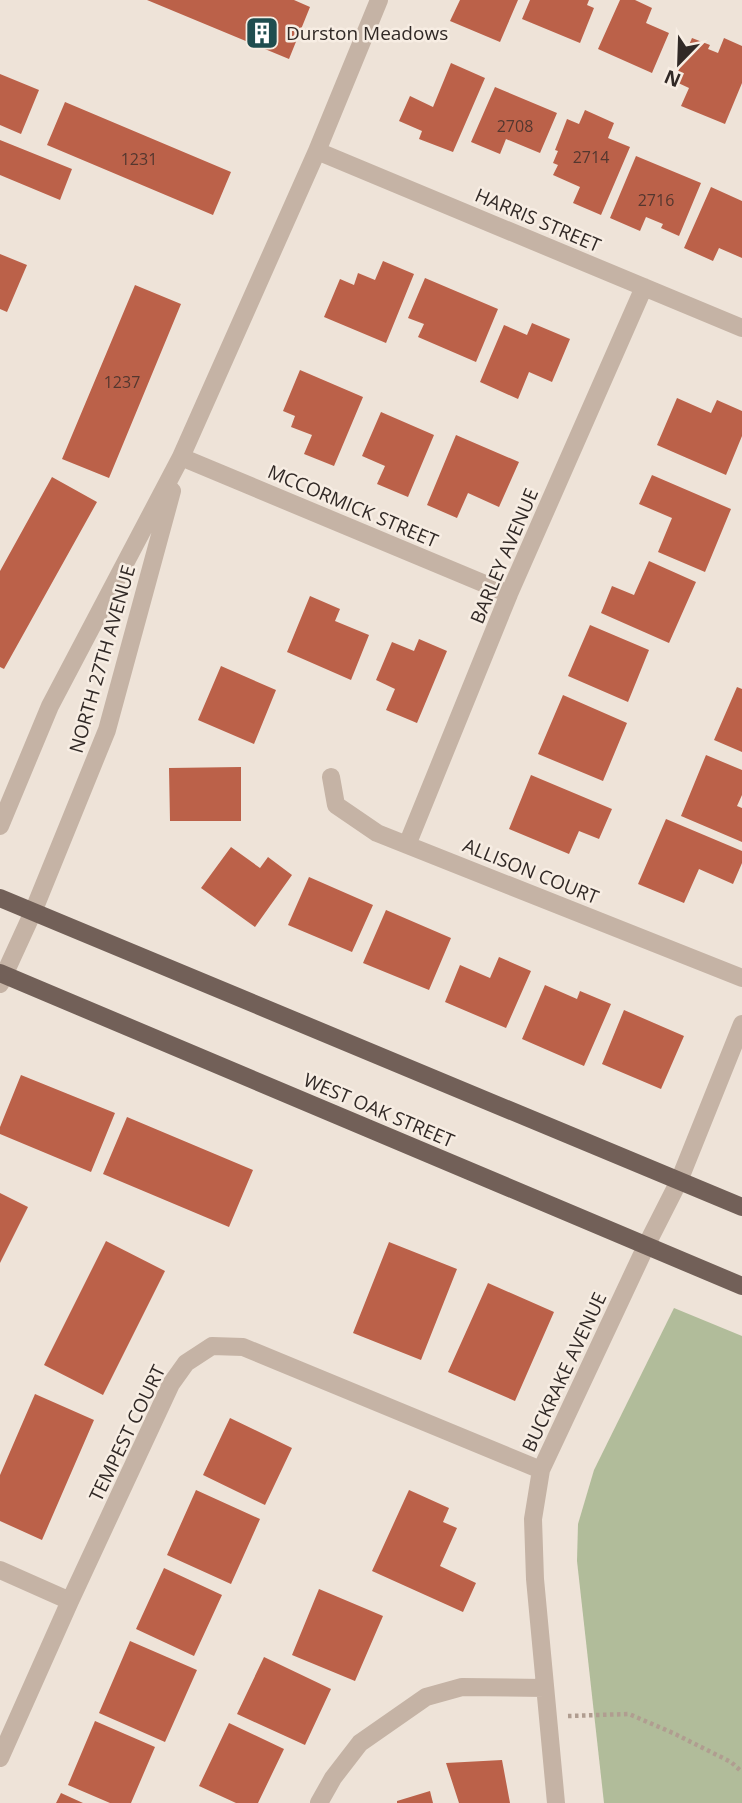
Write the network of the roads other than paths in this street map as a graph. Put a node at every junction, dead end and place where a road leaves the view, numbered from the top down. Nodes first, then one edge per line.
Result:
1 (379, 0) edge
2 (317, 151) junction
3 (644, 287) junction
4 (742, 328) edge
5 (181, 457) junction
6 (509, 594) junction
7 (331, 776) dead end
8 (0, 826) edge
9 (407, 845) junction
10 (0, 898) edge
11 (33, 912) junction
12 (1, 977) edge
13 (742, 978) edge
14 (742, 1024) edge
15 (679, 1181) junction
16 (742, 1207) edge
17 (646, 1245) junction
18 (742, 1286) edge
19 (541, 1470) junction
20 (0, 1570) edge
21 (70, 1601) junction
22 (545, 1688) junction
23 (0, 1758) edge
24 (318, 1803) edge
25 (556, 1803) edge

1 - 2 street, NORTH 27TH AVENUE
2 - 3 street, HARRIS STREET
2 - 5 street, NORTH 27TH AVENUE
3 - 4 street, HARRIS STREET
3 - 6 street, BARLEY AVENUE
5 - 6 street, MCCORMICK STREET
5 - 8 street, NORTH 27TH AVENUE
5 - 11 street, NORTH 27TH AVENUE
6 - 9 street, BARLEY AVENUE
7 - 9 street, ALLISON COURT
9 - 13 street, ALLISON COURT
10 - 11 main road
11 - 12 street, NORTH 27TH AVENUE
11 - 15 main road
12 - 17 main road, WEST OAK STREET
14 - 15 street, BUCKRAKE AVENUE
15 - 16 main road
15 - 17 street, BUCKRAKE AVENUE
17 - 18 main road, WEST OAK STREET
17 - 19 street, BUCKRAKE AVENUE
19 - 21 street, TEMPEST COURT
19 - 22 street, BUCKRAKE AVENUE
20 - 21 street
21 - 23 street, TEMPEST COURT
22 - 24 street
22 - 25 street, BUCKRAKE AVENUE

